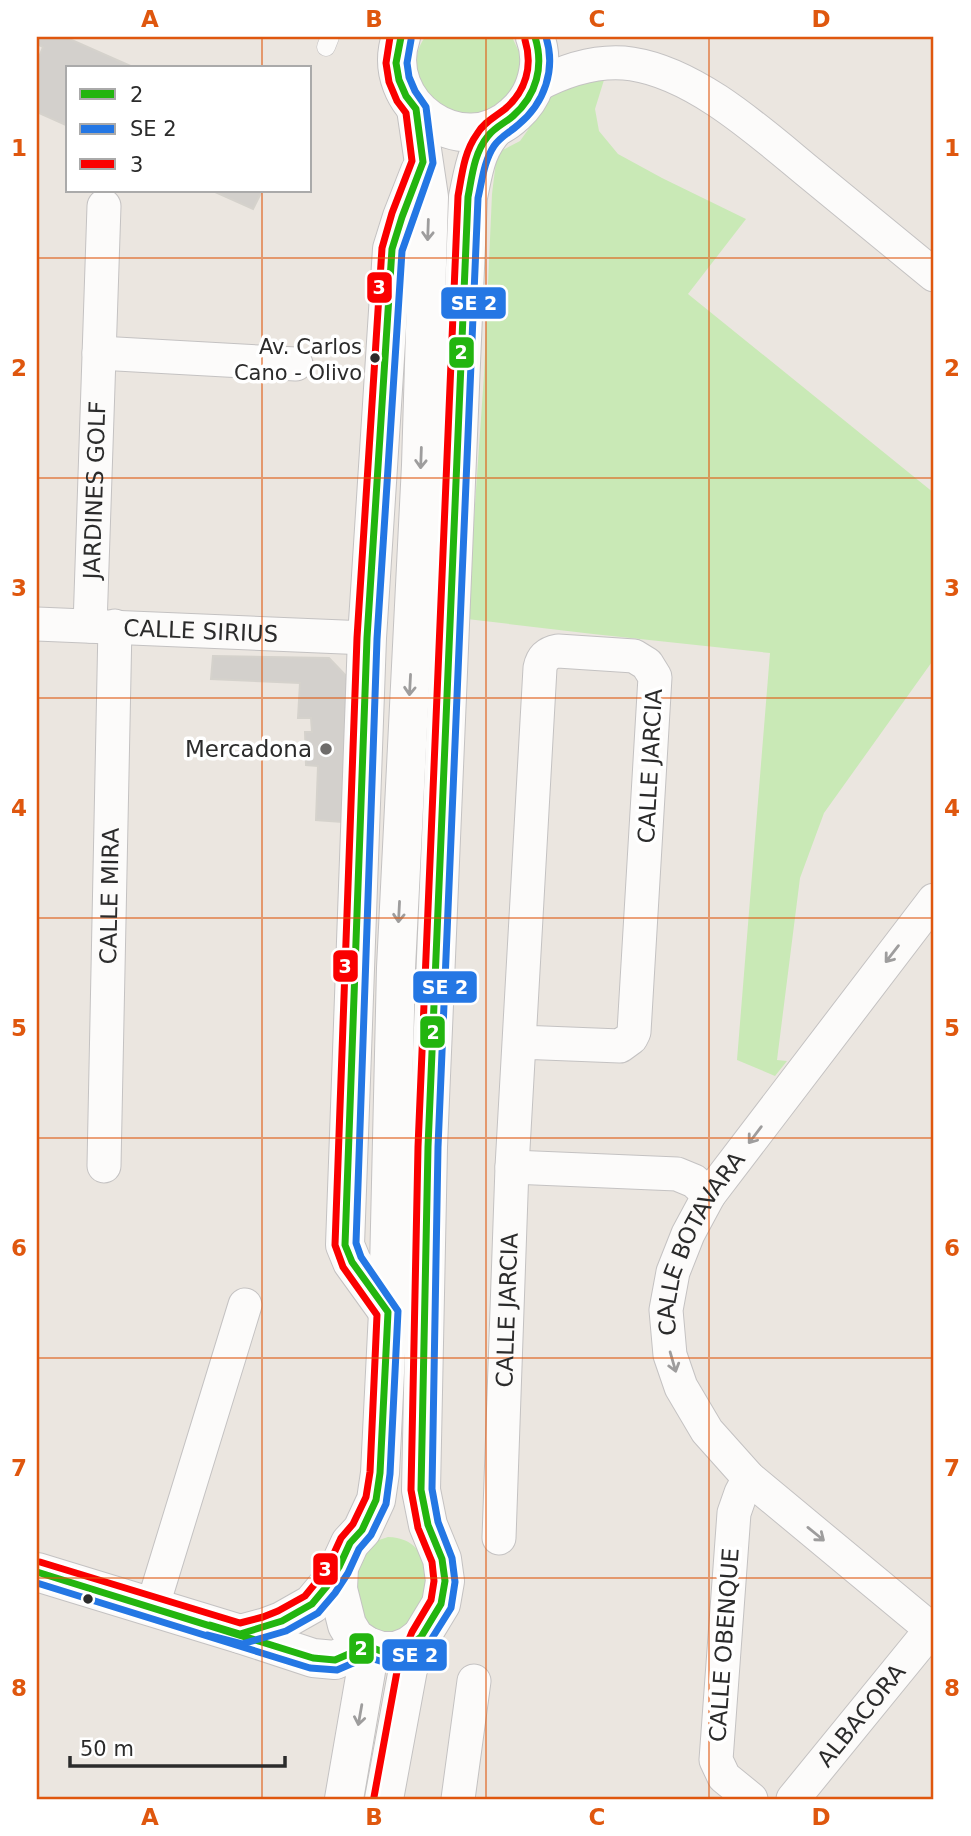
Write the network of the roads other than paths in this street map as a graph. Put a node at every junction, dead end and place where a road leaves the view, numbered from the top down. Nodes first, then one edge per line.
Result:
1 (536, 39) edge
2 (397, 40) edge
3 (608, 63) junction
4 (535, 86) junction
5 (416, 110) junction
6 (496, 127) junction
7 (423, 162) junction
8 (104, 206) dead end
9 (934, 275) edge
10 (99, 353) junction
11 (296, 364) dead end
12 (37, 624) edge
13 (102, 626) junction
14 (368, 638) junction
15 (934, 900) edge
16 (519, 1042) junction
17 (104, 1166) dead end
18 (512, 1167) junction
19 (709, 1195) junction
20 (245, 1305) dead end
21 (388, 1312) junction
22 (749, 1478) junction
23 (362, 1530) junction
24 (499, 1538) dead end
25 (435, 1544) junction
26 (340, 1567) junction
27 (37, 1572) edge
28 (152, 1608) junction
29 (933, 1628) edge
30 (240, 1633) junction
31 (421, 1637) junction
32 (369, 1647) junction
33 (474, 1681) dead end
34 (344, 1799) edge
35 (384, 1799) edge
36 (458, 1799) edge
37 (751, 1799) edge
38 (793, 1799) edge

1 - 3 street
1 - 4 street
2 - 5 street
3 - 4 street
3 - 9 street
4 - 6 street
5 - 6 street
5 - 7 street
6 - 25 street
7 - 14 street
7 -> 21 street
8 - 10 street, JARDINES GOLF
10 - 11 street
10 - 13 street, JARDINES GOLF
12 - 13 street, CALLE SIRIUS
13 - 14 street, CALLE SIRIUS
13 - 17 street, CALLE MIRA
14 - 21 street
15 -> 19 street, CALLE BOTAVARA
16 - 16 street, CALLE JARCIA
16 - 18 street, CALLE JARCIA
18 - 19 street
18 - 24 street, CALLE JARCIA
19 -> 22 street, CALLE BOTAVARA
20 - 28 street
21 - 23 street
22 -> 29 street, CALLE BOTAVARA
22 - 37 street, CALLE OBENQUE
23 - 25 street
23 - 26 street
25 - 31 street
26 - 30 street
26 - 32 street
27 - 28 street
28 - 30 street
29 - 38 street, ALBACORA
30 - 32 street
31 - 32 street
31 - 35 street
32 -> 34 street
33 - 36 street

